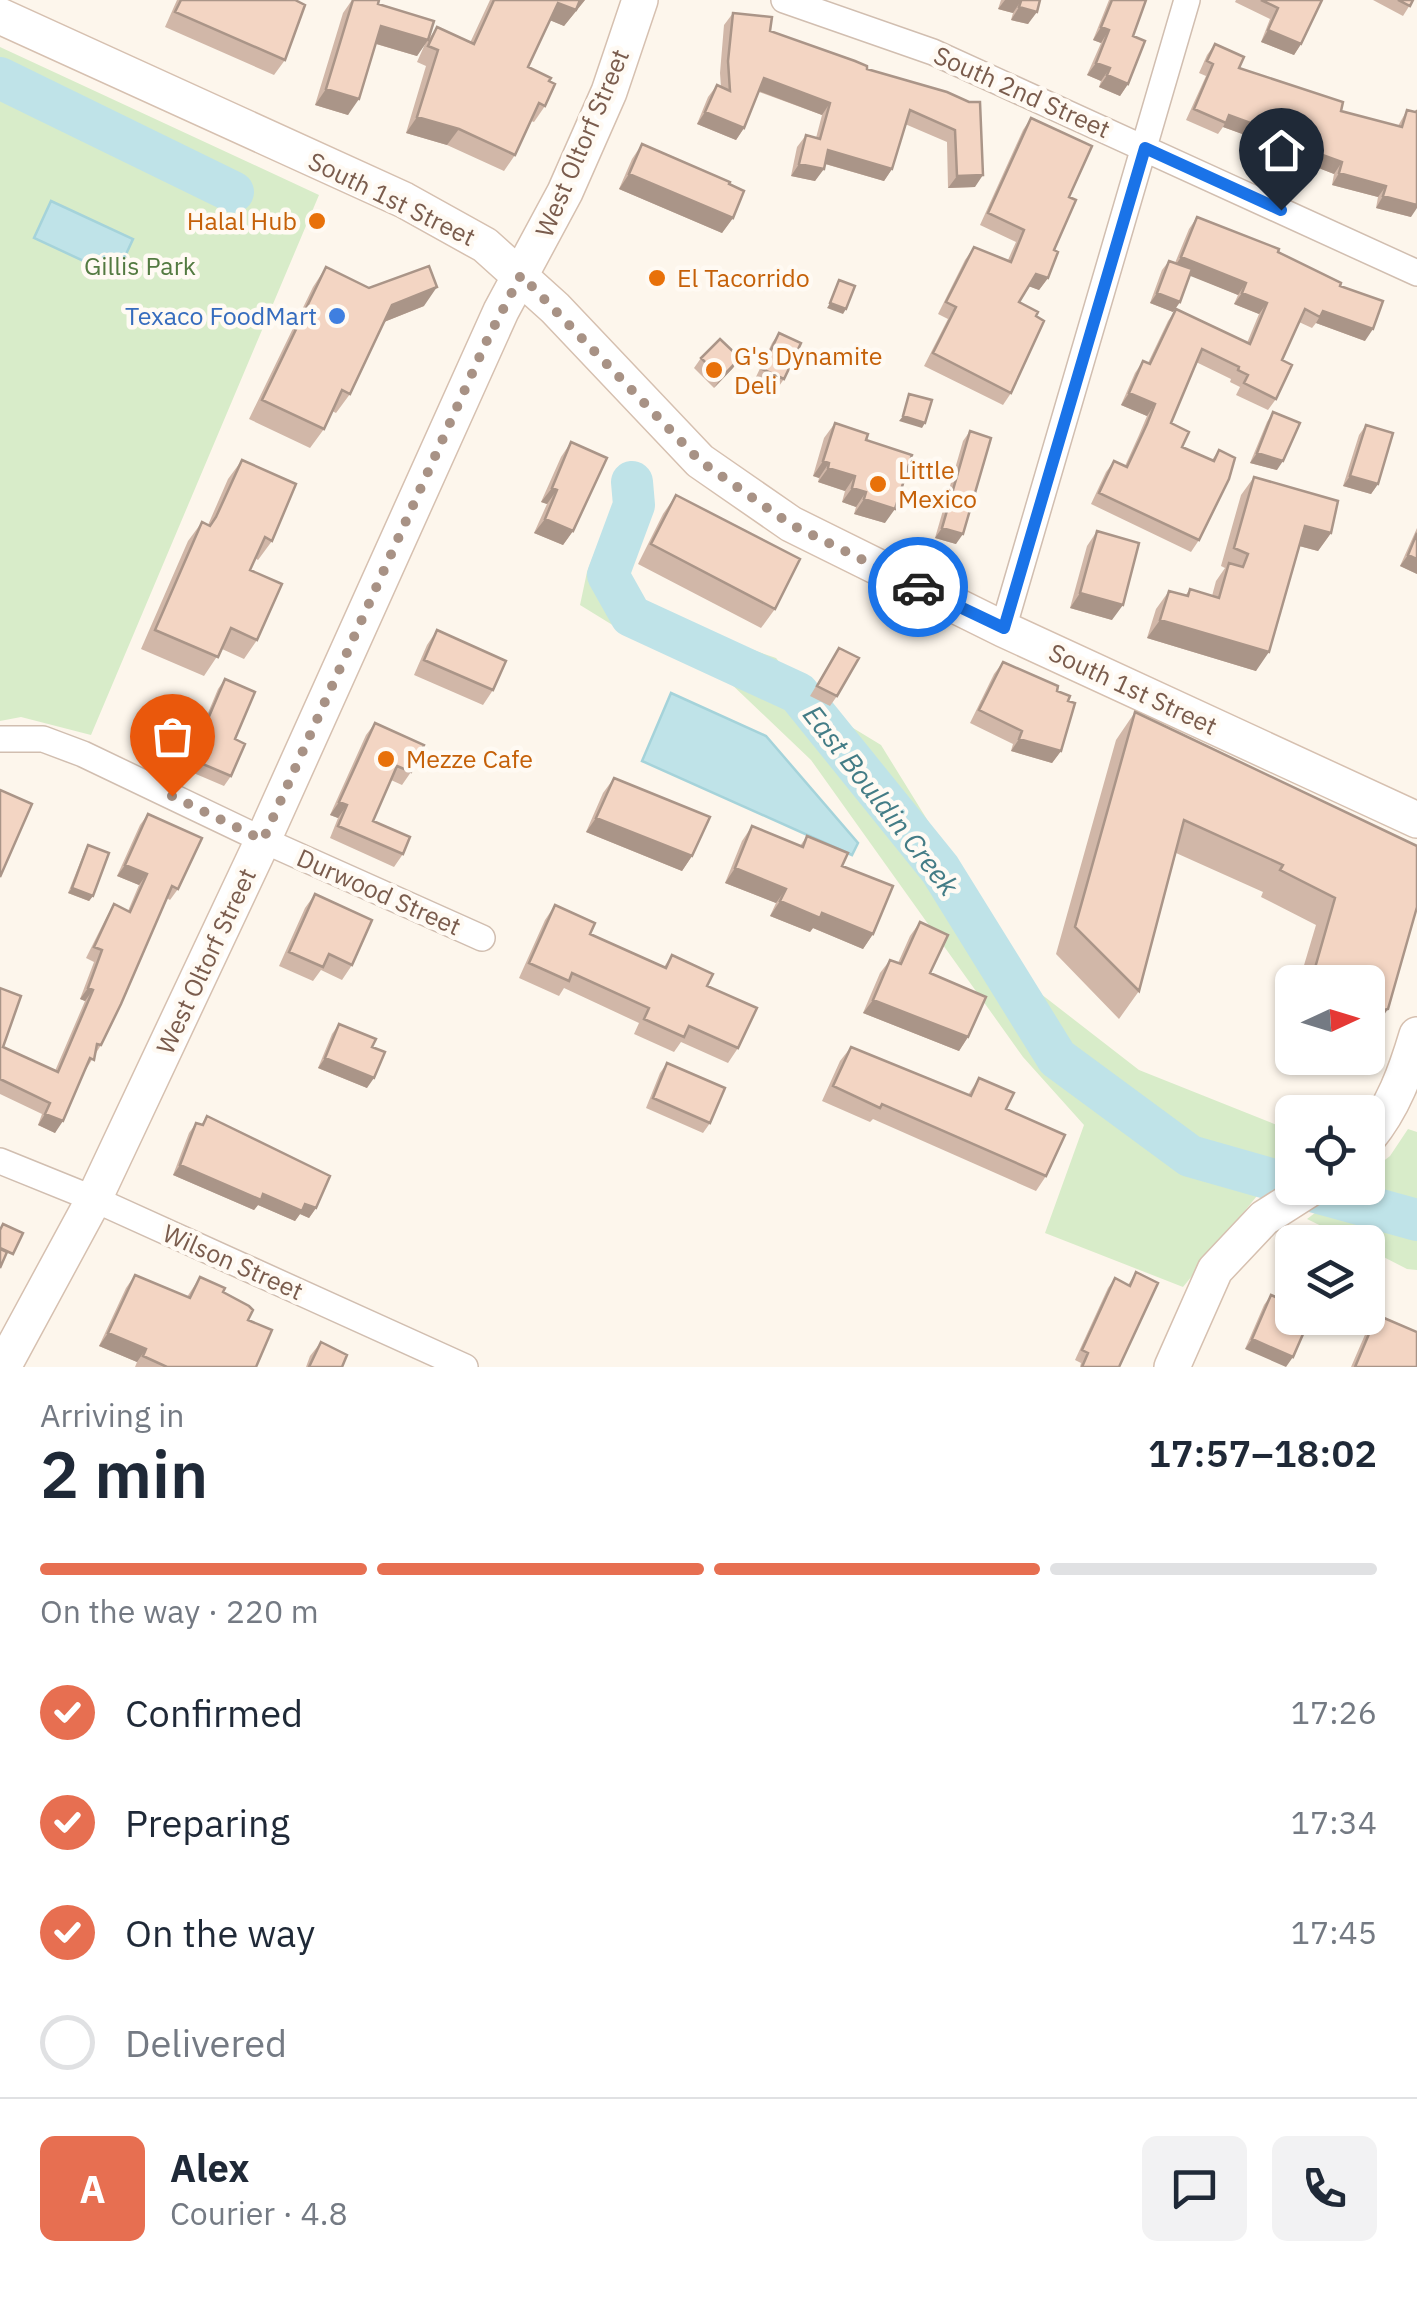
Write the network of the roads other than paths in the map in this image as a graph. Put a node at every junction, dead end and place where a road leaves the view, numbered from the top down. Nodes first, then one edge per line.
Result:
1 (640, 0) edge
2 (784, 0) edge
3 (1186, 0) edge
4 (0, 16) edge
5 (1145, 148) junction
6 (1417, 274) edge
7 (521, 275) junction
8 (1004, 628) junction
9 (0, 740) edge
10 (1417, 820) edge
11 (263, 840) junction
12 (482, 938) dead end
13 (1417, 1035) edge
14 (1385, 1114) edge
15 (0, 1160) edge
16 (94, 1199) junction
17 (1285, 1205) edge
18 (3, 1367) edge
19 (465, 1367) edge
20 (1172, 1367) edge

1 - 7 main road, West Oltorf Street
2 - 5 street, South 2nd Street
3 - 5 street
4 - 7 main road, South 1st Street
5 - 6 street, South 2nd Street
5 - 8 street
7 - 8 main road, South 1st Street
7 - 11 main road, West Oltorf Street
8 - 10 main road, South 1st Street
9 - 11 street, Durwood Street
11 - 12 street, Durwood Street
11 - 16 main road, West Oltorf Street
13 - 14 main road
15 - 16 street, Wilson Street
16 - 18 main road, West Oltorf Street
16 - 19 street, Wilson Street
17 - 20 main road

